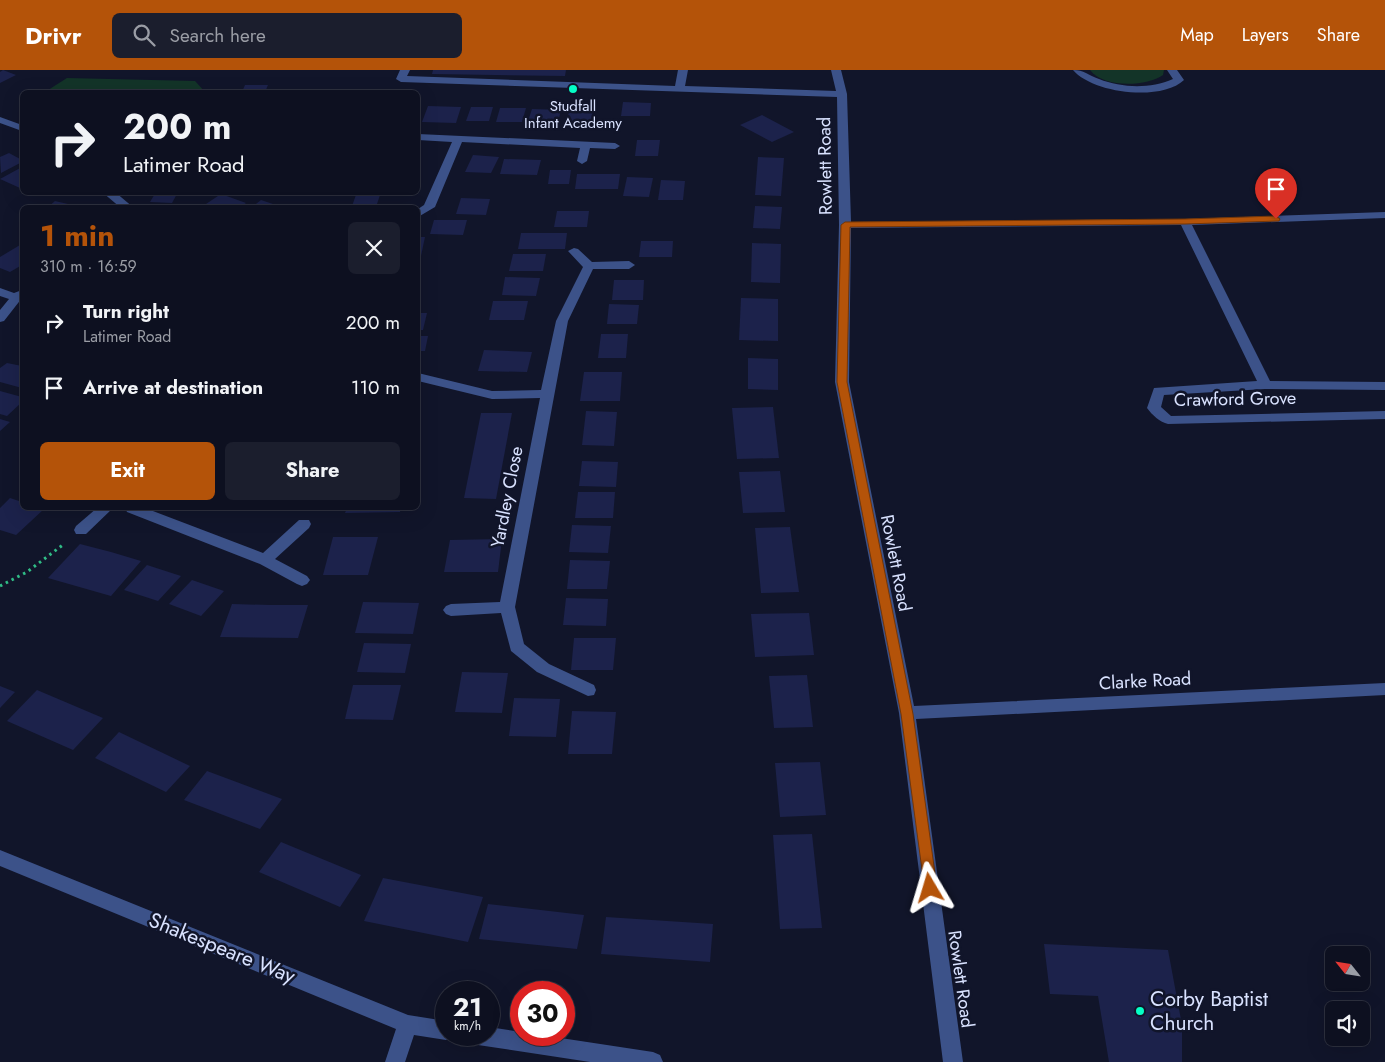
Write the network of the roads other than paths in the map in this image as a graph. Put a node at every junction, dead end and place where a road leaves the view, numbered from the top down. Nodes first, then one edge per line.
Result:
1 (405, 70) edge
2 (683, 70) edge
3 (836, 70) edge
4 (1078, 70) edge
5 (1172, 70) edge
6 (679, 89) junction
7 (842, 94) junction
8 (0, 120) edge
9 (20, 127) edge
10 (420, 137) edge
11 (458, 139) junction
12 (586, 145) junction
13 (615, 146) dead end
14 (582, 161) dead end
15 (112, 195) edge
16 (125, 205) edge
17 (420, 213) edge
18 (1385, 215) edge
19 (1185, 222) junction
20 (845, 225) junction
21 (574, 251) dead end
22 (629, 265) dead end
23 (588, 266) junction
24 (0, 292) edge
25 (19, 295) edge
26 (0, 318) edge
27 (420, 377) edge
28 (1265, 385) junction
29 (1385, 386) edge
30 (547, 394) junction
31 (1385, 414) edge
32 (104, 510) edge
33 (137, 510) edge
34 (304, 524) dead end
35 (81, 530) road end
36 (265, 560) junction
37 (302, 580) dead end
38 (507, 607) junction
39 (451, 610) dead end
40 (1385, 689) edge
41 (588, 690) dead end
42 (907, 714) junction
43 (0, 858) edge
44 (408, 1024) junction
45 (435, 1028) edge
46 (500, 1038) edge
47 (395, 1062) edge
48 (653, 1062) edge
49 (953, 1062) edge

1 - 6 street
2 - 6 street
3 - 7 street, Rowlett Road
4 - 5 street
6 - 7 street
7 - 20 street, Rowlett Road
8 - 9 street
10 - 11 street
11 - 12 street
11 - 17 street
12 - 13 street
12 - 14 street
15 - 16 street
18 - 19 street
19 - 20 street
19 - 28 street, Crawford Grove
20 - 42 street, Rowlett Road
21 - 23 street
22 - 23 street
23 - 30 street, Yardley Close
24 - 25 street
25 - 26 street
27 - 30 street
28 - 29 street, Crawford Grove
28 - 31 street, Crawford Grove
30 - 38 street, Yardley Close
32 - 35 street
33 - 36 street
34 - 36 street
36 - 37 street
38 - 39 street
38 - 41 street, Yardley Close
40 - 42 street, Clarke Road
42 - 49 street, Rowlett Road
43 - 44 street, Shakespeare Way
44 - 45 street, Shakespeare Way
44 - 47 street
46 - 48 street

